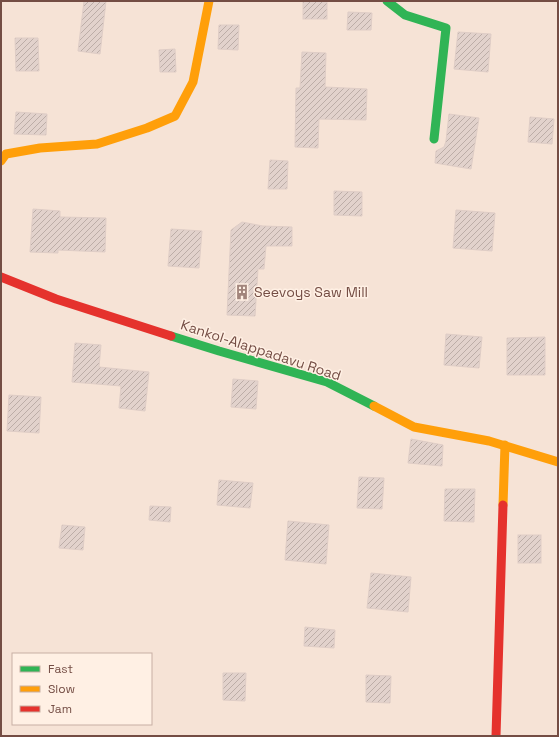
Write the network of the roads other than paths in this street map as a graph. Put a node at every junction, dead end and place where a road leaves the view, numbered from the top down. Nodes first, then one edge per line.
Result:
1 (209, 1) edge
2 (387, 1) edge
3 (434, 139) dead end
4 (1, 161) edge
5 (1, 277) edge
6 (505, 445) junction
7 (558, 462) edge
8 (496, 736) edge

1 - 4 street
2 - 3 street
5 - 6 street, Kankol-Alappadavu Road
6 - 7 street, Kankol-Alappadavu Road
6 - 8 street

